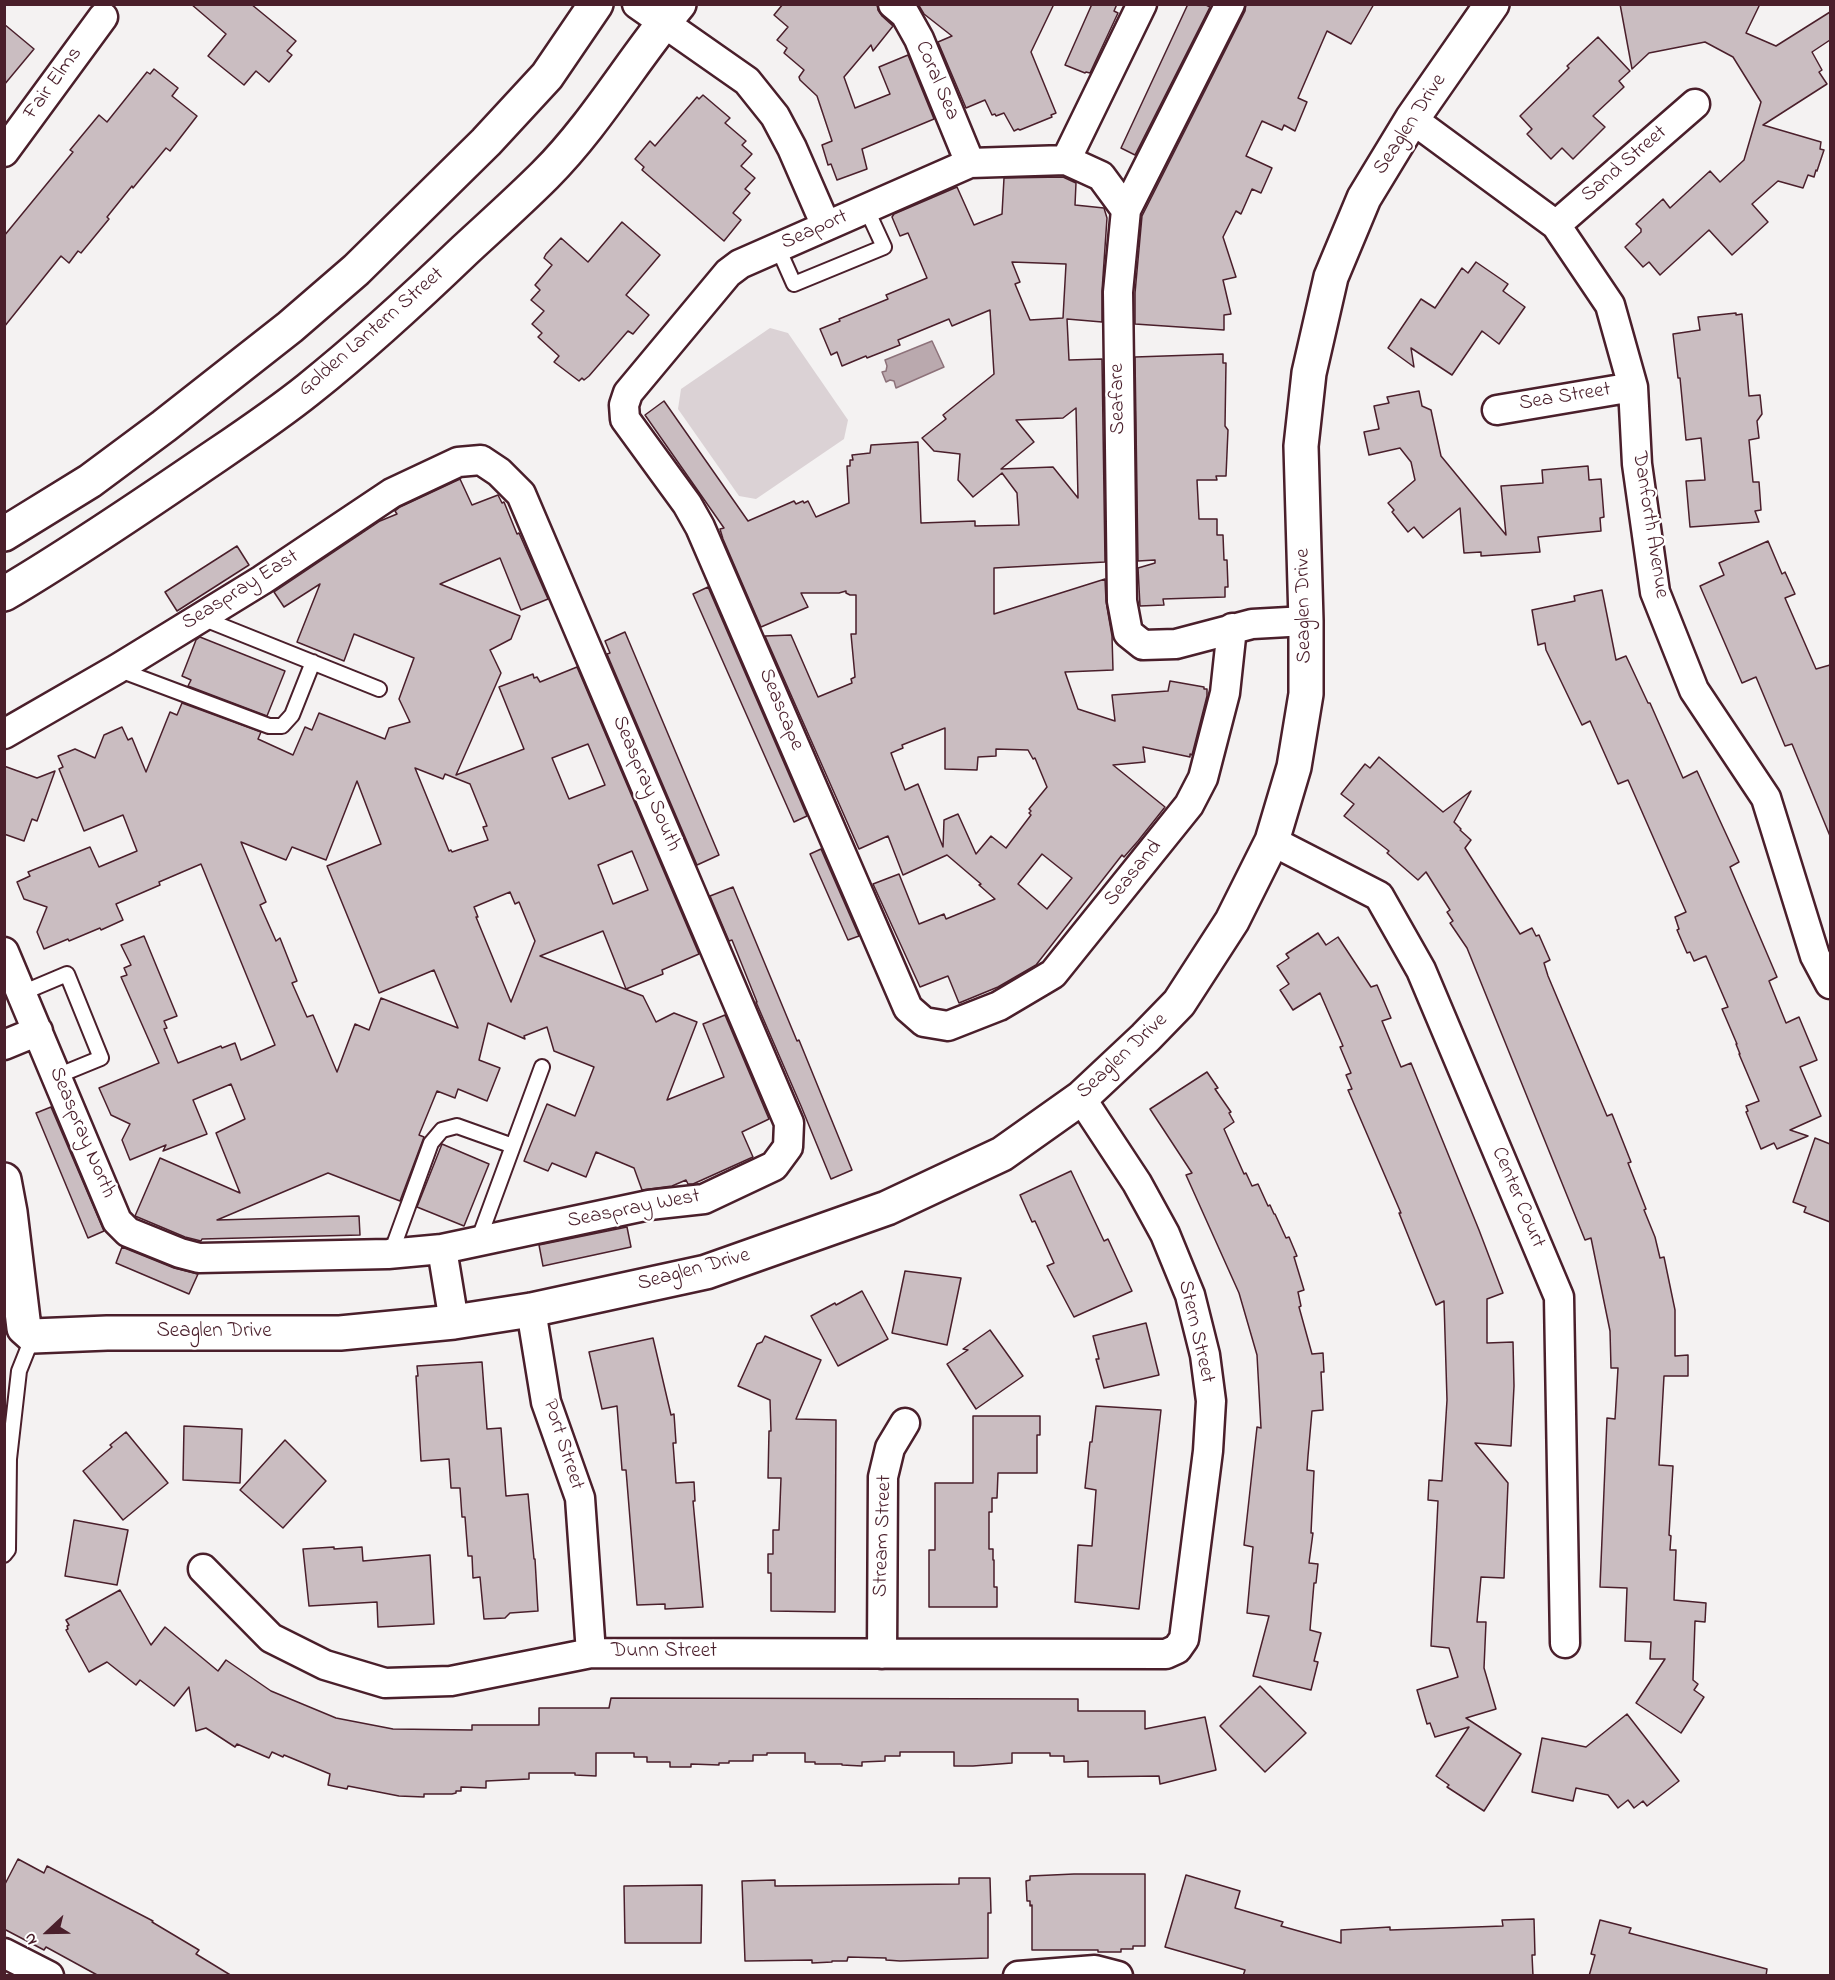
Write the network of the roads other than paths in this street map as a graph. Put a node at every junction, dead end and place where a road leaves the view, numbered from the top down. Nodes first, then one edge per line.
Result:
1 (596, 4) edge
2 (637, 4) edge
3 (893, 4) edge
4 (1142, 4) edge
5 (1230, 4) edge
6 (1492, 4) edge
7 (672, 13) edge
8 (103, 17) dead end
9 (1695, 104) dead end
10 (1412, 119) junction
11 (4, 152) edge
12 (1066, 160) junction
13 (970, 163) junction
14 (866, 208) junction
15 (1126, 210) junction
16 (1556, 225) junction
17 (826, 226) junction
18 (778, 248) junction
19 (1633, 387) junction
20 (624, 405) joint
21 (1497, 410) dead end
22 (481, 460) joint
23 (4, 534) edge
24 (4, 594) edge
25 (200, 617) junction
26 (1306, 621) junction
27 (1232, 628) junction
28 (313, 662) junction
29 (117, 669) junction
30 (379, 689) dead end
31 (4, 734) edge
32 (1272, 841) junction
33 (4, 952) edge
34 (1830, 984) edge
35 (22, 993) junction
36 (924, 1023) joint
37 (38, 1031) junction
38 (4, 1045) edge
39 (543, 1067) dead end
40 (57, 1077) junction
41 (1081, 1098) junction
42 (789, 1123) joint
43 (513, 1146) junction
44 (4, 1180) edge
45 (7, 1214) edge
46 (128, 1232) joint
47 (478, 1241) junction
48 (442, 1249) junction
49 (391, 1253) junction
50 (531, 1310) junction
51 (454, 1322) junction
52 (33, 1336) junction
53 (905, 1423) dead end
54 (4, 1555) edge
55 (202, 1569) dead end
56 (1565, 1643) dead end
57 (591, 1653) junction
58 (882, 1654) junction
59 (1166, 1654) joint
60 (4, 1953) edge
61 (49, 1976) edge
62 (1018, 1976) edge
63 (1118, 1976) edge

1 - 23 street
2 - 7 street
3 - 13 street, Coral Sea
4 - 12 street
5 - 15 street, Seafare
6 - 10 street, Seaglen Drive
7 - 17 street
7 - 24 street, Golden Lantern Street
8 - 11 street, Fair Elms
9 - 16 street, Sand Street
10 - 16 street, Danforth Avenue
10 - 26 street, Seaglen Drive
12 - 13 street, Seaport
12 - 15 street, Seaport
13 - 14 street, Seaport
14 - 17 street, Seaport
14 - 18 lane
15 - 27 street, Seafare
16 - 19 street, Danforth Avenue
17 - 18 street, Seaport
18 - 20 street, Seaport
19 - 21 street, Sea Street
19 - 34 street, Danforth Avenue
20 - 36 street, Seascape
22 - 25 street, Seaspray East
22 - 42 street, Seaspray South
25 - 28 lane
25 - 29 street, Seaspray East
26 - 27 street, Seafare
26 - 32 street, Seaglen Drive
27 - 36 street, Seasand
28 - 29 lane
28 - 30 lane
29 - 31 street, Seaspray East
32 - 41 street, Seaglen Drive
32 - 56 street, Center Court
33 - 35 street, Seaspray North
35 - 37 street, Seaspray North
35 - 40 lane
37 - 38 street
37 - 40 street, Seaspray North
39 - 43 lane
40 - 46 street, Seaspray North
41 - 50 street, Seaglen Drive
41 - 59 street, Stern Street
42 - 47 street, Seaspray West
43 - 47 lane
43 - 49 lane
44 - 45 street
45 - 52 street
46 - 49 street, Seaspray West
47 - 48 street, Seaspray West
48 - 49 street, Seaspray West
48 - 51 street
50 - 51 street, Seaglen Drive
50 - 57 street, Port Street
51 - 52 street, Seaglen Drive
52 - 54 lane
53 - 58 street, Stream Street
55 - 57 street, Dunn Street
57 - 58 street, Dunn Street
58 - 59 street, Dunn Street
60 - 61 street
62 - 63 street

